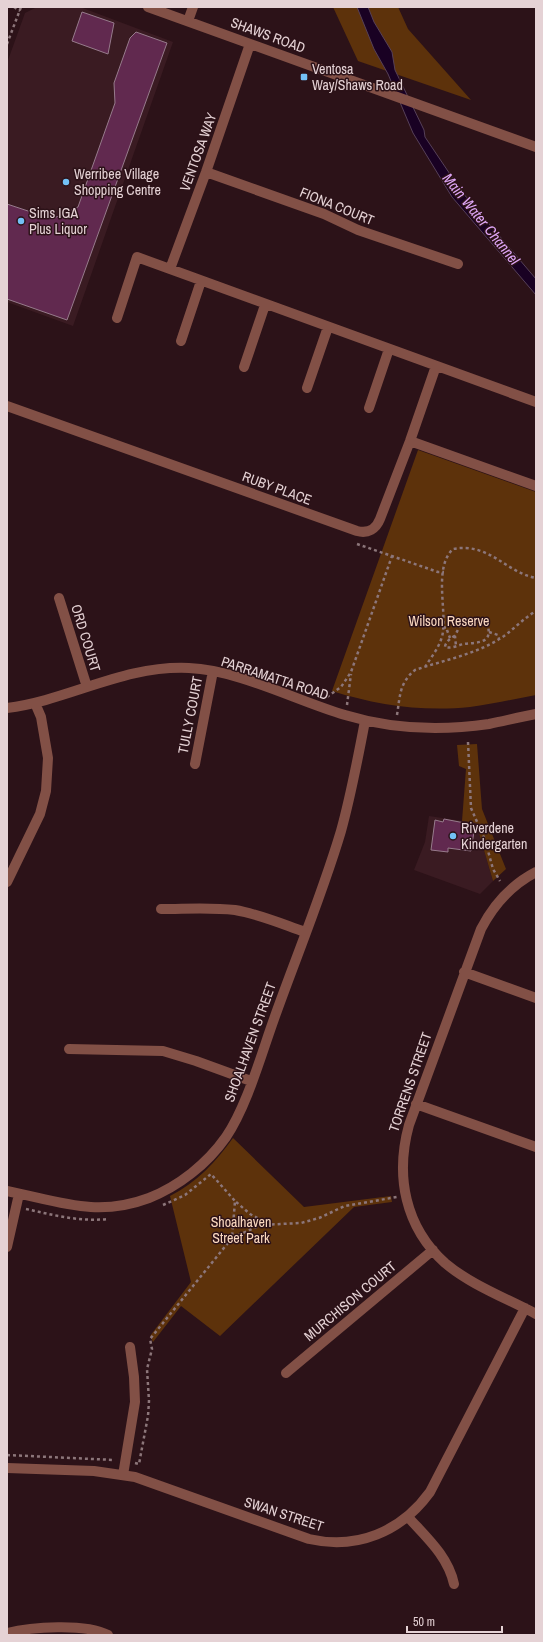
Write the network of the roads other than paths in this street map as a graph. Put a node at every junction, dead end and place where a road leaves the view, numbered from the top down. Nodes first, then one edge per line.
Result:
1 (148, 7) edge
2 (193, 7) edge
3 (188, 21) junction
4 (250, 44) junction
5 (536, 147) edge
6 (206, 172) junction
7 (458, 264) dead end
8 (170, 269) junction
9 (201, 281) junction
10 (265, 305) junction
11 (117, 318) dead end
12 (328, 327) junction
13 (181, 341) dead end
14 (389, 349) junction
15 (436, 366) junction
16 (244, 367) dead end
17 (307, 388) dead end
18 (536, 402) edge
19 (7, 406) edge
20 (368, 408) dead end
21 (410, 441) junction
22 (536, 486) edge
23 (59, 598) dead end
24 (213, 671) junction
25 (87, 686) junction
26 (35, 702) junction
27 (7, 708) edge
28 (536, 714) edge
29 (365, 721) junction
30 (195, 764) dead end
31 (536, 872) edge
32 (7, 882) edge
33 (161, 909) dead end
34 (305, 932) junction
35 (464, 972) junction
36 (536, 998) edge
37 (69, 1049) dead end
38 (251, 1081) junction
39 (416, 1104) junction
40 (536, 1147) edge
41 (7, 1191) edge
42 (19, 1194) junction
43 (7, 1247) edge
44 (433, 1250) junction
45 (525, 1308) junction
46 (536, 1314) edge
47 (130, 1347) dead end
48 (286, 1373) dead end
49 (7, 1468) edge
50 (123, 1475) junction
51 (408, 1517) junction
52 (454, 1584) dead end
53 (7, 1633) edge
54 (108, 1635) edge

1 - 3 street, SHAWS ROAD
2 - 3 street
3 - 4 street, SHAWS ROAD
4 - 5 street, SHAWS ROAD
4 - 6 street, VENTOSA WAY
6 - 7 street, FIONA COURT
6 - 8 street, VENTOSA WAY
8 - 9 street
8 - 11 street
9 - 10 street
9 - 13 street
10 - 12 street
10 - 16 street
12 - 14 street
12 - 17 street
14 - 15 street
14 - 20 street
15 - 18 street
15 - 21 street, RUBY PLACE
19 - 21 street, RUBY PLACE
21 - 22 street
23 - 25 street, ORD COURT
24 - 25 street, PARRAMATTA ROAD
24 - 29 street, PARRAMATTA ROAD
24 - 30 street, TULLY COURT
25 - 26 street, PARRAMATTA ROAD
26 - 27 street, PARRAMATTA ROAD
26 - 32 street
28 - 29 street, PARRAMATTA ROAD
29 - 34 street, SHOALHAVEN STREET
31 - 35 street, TORRENS STREET
33 - 34 street
34 - 38 street, SHOALHAVEN STREET
35 - 36 street
35 - 39 street, TORRENS STREET
37 - 38 street
38 - 42 street, SHOALHAVEN STREET
39 - 40 street
39 - 44 street, TORRENS STREET
41 - 42 street, SHOALHAVEN STREET
42 - 43 street
44 - 45 street, TORRENS STREET
44 - 48 street, MURCHISON COURT
45 - 46 street, TORRENS STREET
45 - 51 street, SWAN STREET
47 - 50 street
49 - 50 street, SWAN STREET
50 - 51 street, SWAN STREET
51 - 52 street
53 - 54 street

